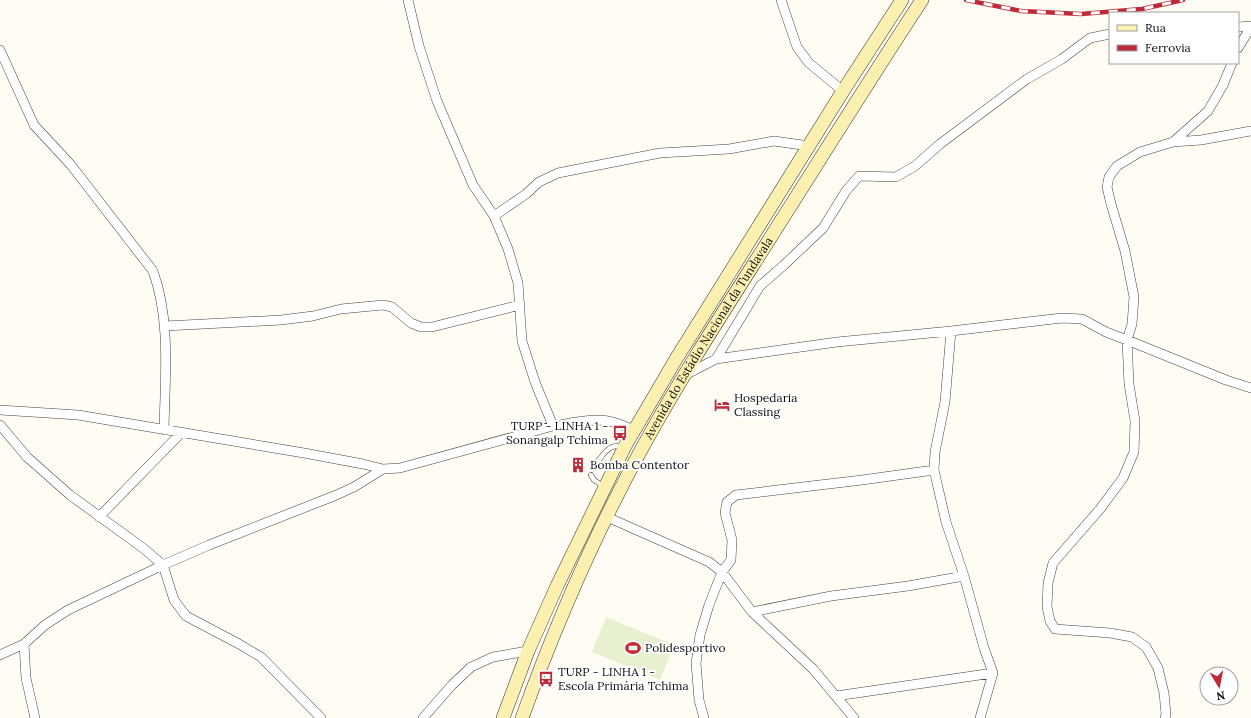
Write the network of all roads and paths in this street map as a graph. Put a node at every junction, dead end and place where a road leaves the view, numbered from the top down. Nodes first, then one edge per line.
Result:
1 (408, 0) edge
2 (781, 0) edge
3 (922, 0) edge
4 (899, 5) edge
5 (1239, 27) edge
6 (1251, 27) edge
7 (1109, 34) edge
8 (1239, 46) edge
9 (0, 50) edge
10 (1232, 64) edge
11 (843, 91) junction
12 (1251, 131) edge
13 (1173, 142) junction
14 (809, 146) junction
15 (494, 216) junction
16 (520, 305) junction
17 (165, 326) junction
18 (951, 332) junction
19 (1127, 340) junction
20 (716, 359) junction
21 (685, 375) junction
22 (1251, 388) edge
23 (0, 410) edge
24 (0, 425) edge
25 (553, 426) junction
26 (164, 430) junction
27 (634, 430) junction
28 (181, 433) junction
29 (625, 446) junction
30 (595, 464) dead end
31 (383, 469) junction
32 (934, 470) junction
33 (592, 475) dead end
34 (604, 487) junction
35 (99, 517) junction
36 (607, 517) junction
37 (163, 565) junction
38 (722, 572) junction
39 (964, 576) junction
40 (752, 612) junction
41 (24, 644) junction
42 (528, 651) junction
43 (0, 655) edge
44 (993, 673) junction
45 (836, 696) junction
46 (35, 718) edge
47 (321, 718) edge
48 (423, 718) edge
49 (503, 718) edge
50 (522, 718) edge
51 (704, 718) edge
52 (854, 718) edge
53 (980, 718) edge
54 (1165, 718) edge

1 - 15 street
2 - 11 street
3 - 21 street, Avenida do Estádio Nacional da Tundavala
4 - 11 street, Avenida do Estádio Nacional da Tundavala
5 - 6 street
6 - 8 street
7 - 20 street
9 - 17 street
10 - 13 street
11 - 14 street, Avenida do Estádio Nacional da Tundavala
12 - 13 street
13 - 19 street
14 - 15 street
14 - 27 street, Avenida do Estádio Nacional da Tundavala
15 - 16 street
16 - 17 street
16 - 25 street
17 - 26 street
18 - 19 street
18 - 20 street
18 - 32 street
19 - 22 street
19 - 54 street
20 - 21 street
21 - 36 street, Avenida do Estádio Nacional da Tundavala
23 - 26 street
24 - 35 street
25 - 27 street
25 - 31 street
26 - 28 street
27 - 29 street, Avenida do Estádio Nacional da Tundavala
28 - 31 street
28 - 35 street
29 - 30 lane
29 - 34 street, Avenida do Estádio Nacional da Tundavala
31 - 37 street
32 - 38 street
32 - 39 street
33 - 34 lane
34 - 42 street, Avenida do Estádio Nacional da Tundavala
35 - 37 street
36 - 38 street
36 - 50 street, Avenida do Estádio Nacional da Tundavala
37 - 41 street
37 - 47 street
38 - 40 street
38 - 51 street
39 - 40 street
39 - 44 street
40 - 45 street
41 - 43 street
41 - 46 street
42 - 48 street
42 - 49 street, Avenida do Estádio Nacional da Tundavala
44 - 45 street
44 - 53 street
45 - 52 street

